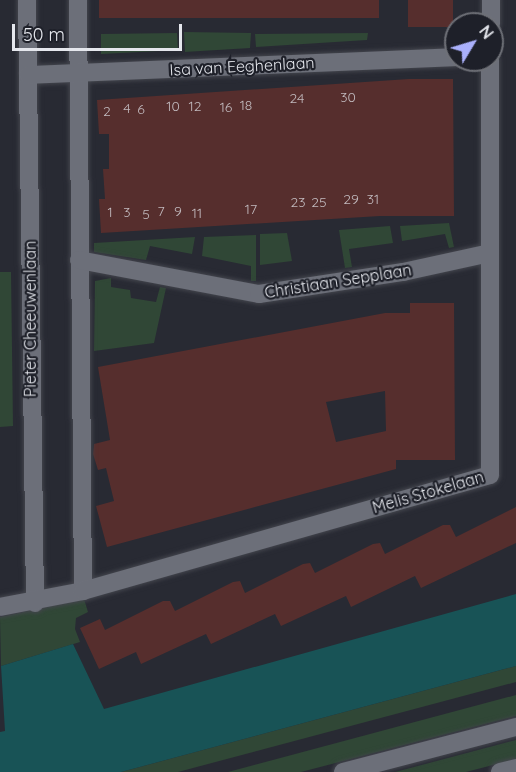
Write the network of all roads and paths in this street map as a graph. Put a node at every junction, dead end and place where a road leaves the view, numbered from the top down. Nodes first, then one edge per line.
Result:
1 (27, 0) edge
2 (78, 0) edge
3 (444, 58) edge
4 (490, 72) edge
5 (28, 75) junction
6 (80, 75) junction
7 (490, 253) junction
8 (79, 260) junction
9 (83, 591) junction
10 (35, 603) junction
11 (0, 606) edge
12 (516, 727) edge
13 (516, 768) edge
14 (343, 772) edge
15 (500, 772) edge

1 - 5 street, Pieter Cheeuwenlaan
2 - 6 street
3 - 6 street, Isa van Eeghenlaan
4 - 7 street, Melis Stokelaan
5 - 6 street, Isa van Eeghenlaan
5 - 10 street, Pieter Cheeuwenlaan
6 - 8 street
7 - 8 street, Christiaan Sepplaan
7 - 9 street, Melis Stokelaan
8 - 9 street
9 - 10 street, Melis Stokelaan
10 - 11 street
12 - 14 street
13 - 15 street

